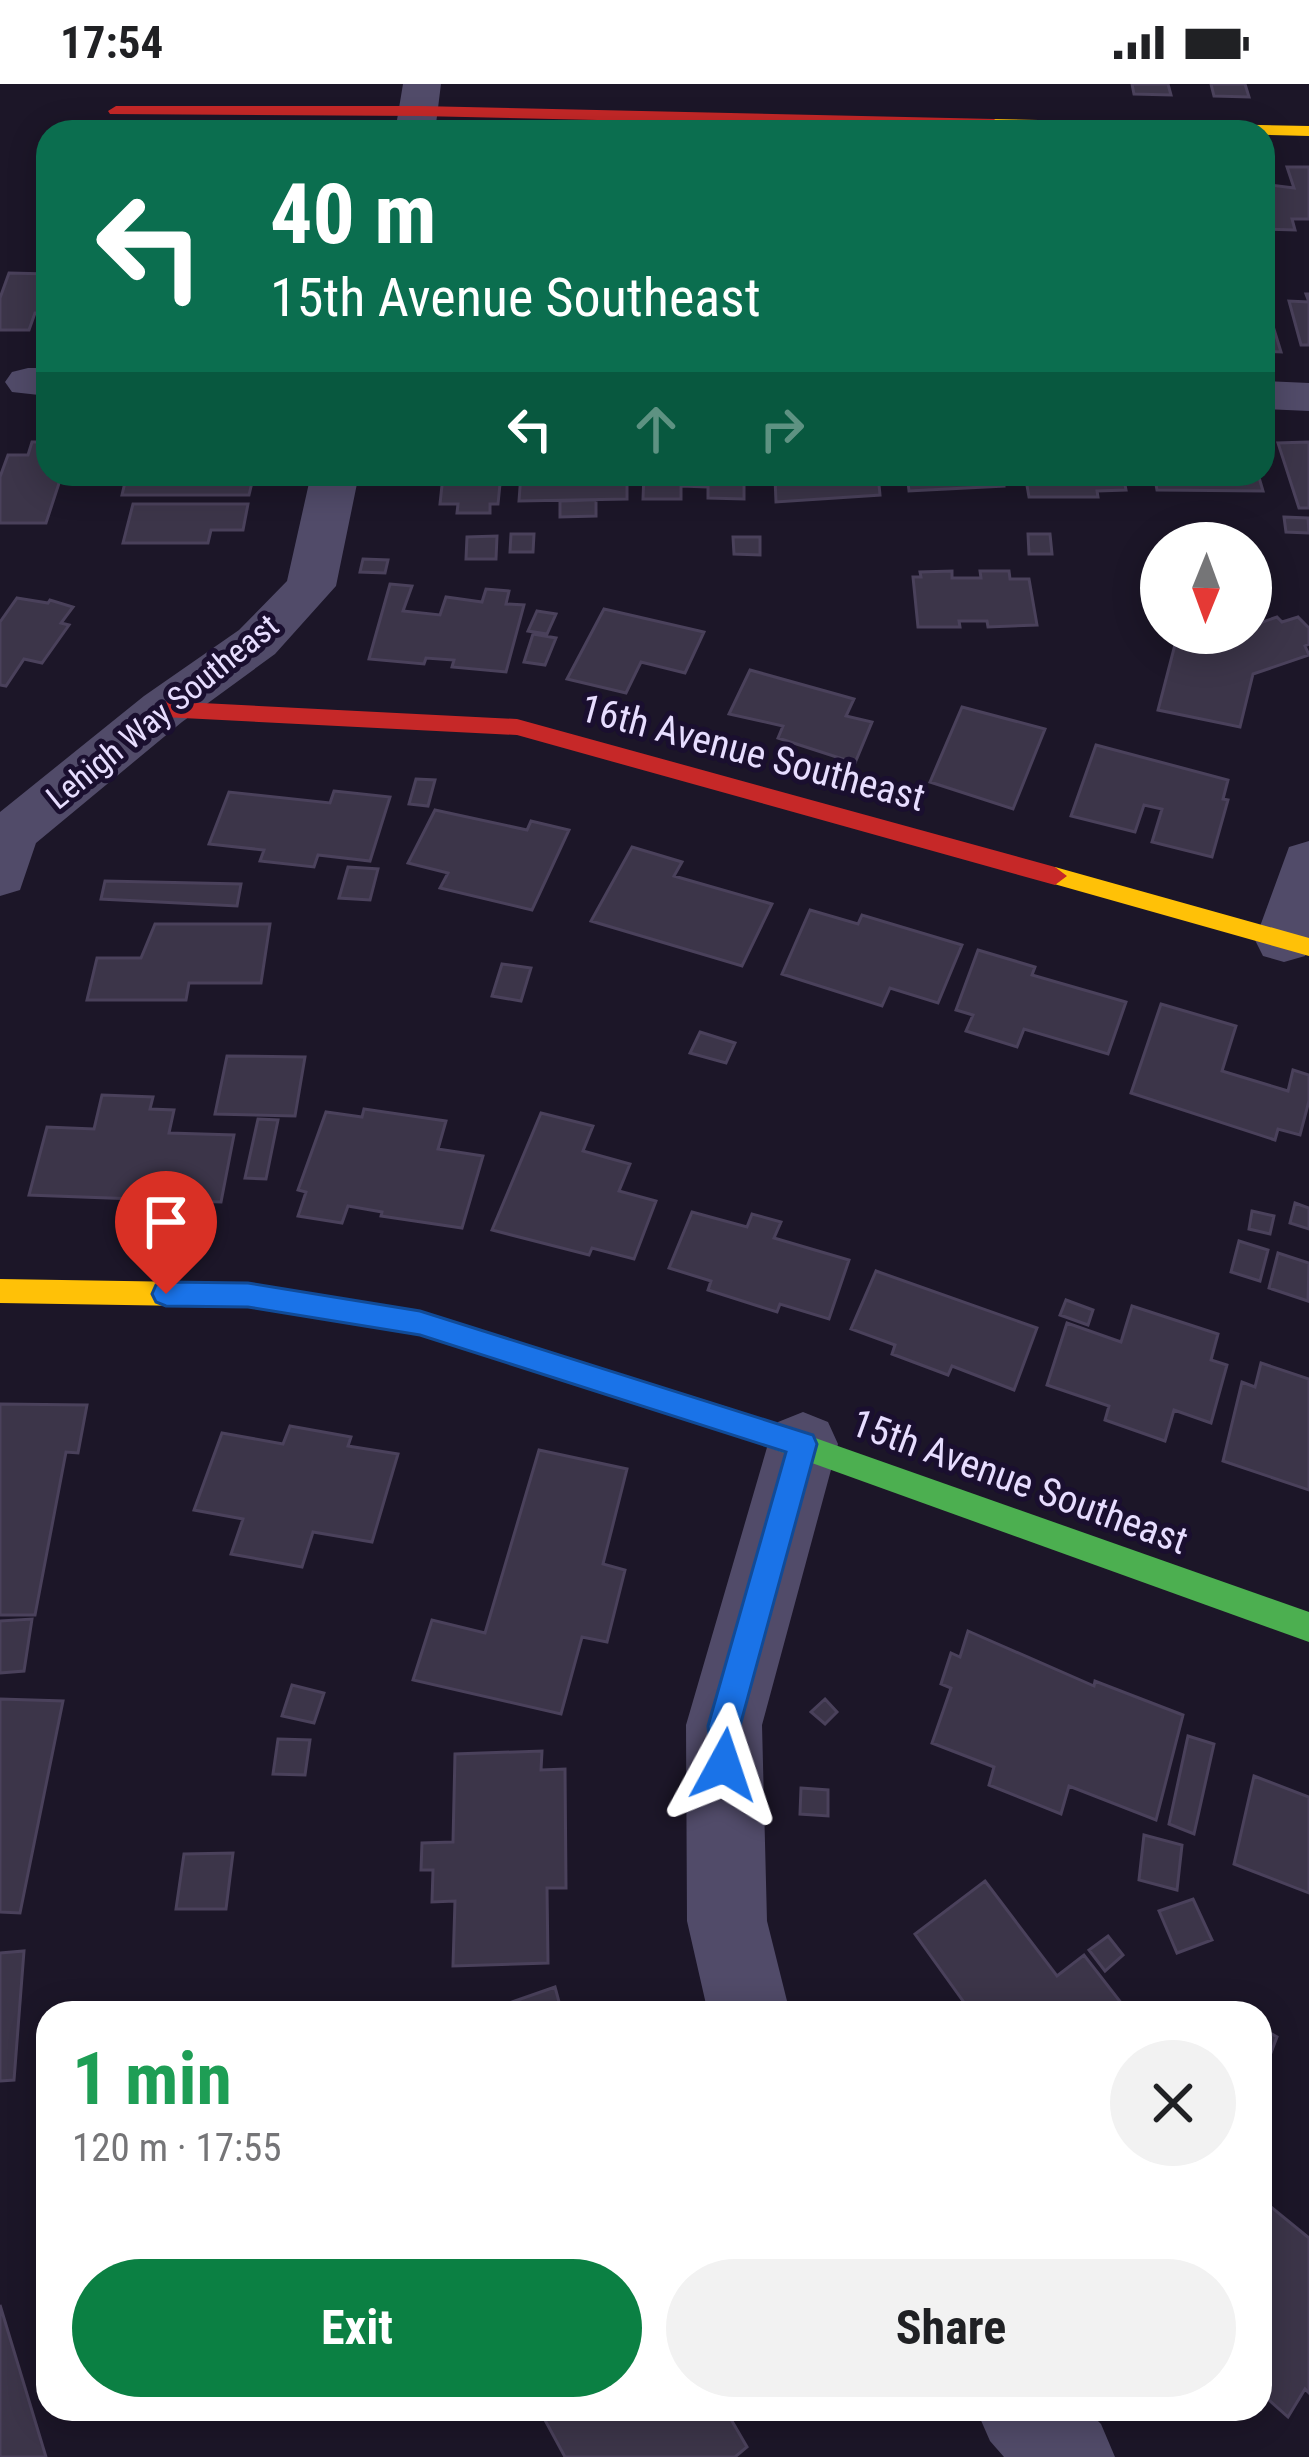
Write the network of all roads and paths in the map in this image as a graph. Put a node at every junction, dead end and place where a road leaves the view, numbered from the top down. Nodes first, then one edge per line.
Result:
1 (419, 109) edge
2 (116, 111) dead end
3 (864, 120) edge
4 (1275, 130) edge
5 (1309, 131) edge
6 (1275, 396) edge
7 (1309, 397) edge
8 (332, 486) edge
9 (163, 709) junction
10 (1309, 862) edge
11 (0, 875) edge
12 (1297, 943) edge
13 (0, 1291) edge
14 (803, 1444) junction
15 (1309, 1627) edge
16 (746, 2001) edge
17 (1034, 2421) edge
18 (1068, 2457) edge

1 - 2 street
1 - 3 street
4 - 5 street
6 - 7 street
8 - 9 street, Lehigh Way Southeast
9 - 11 street, Lehigh Way Southeast
9 - 12 street, 16th Avenue Southeast
10 - 12 street
13 - 14 street, 15th Avenue Southeast
14 - 15 street, 15th Avenue Southeast
14 - 16 street
17 - 18 street

